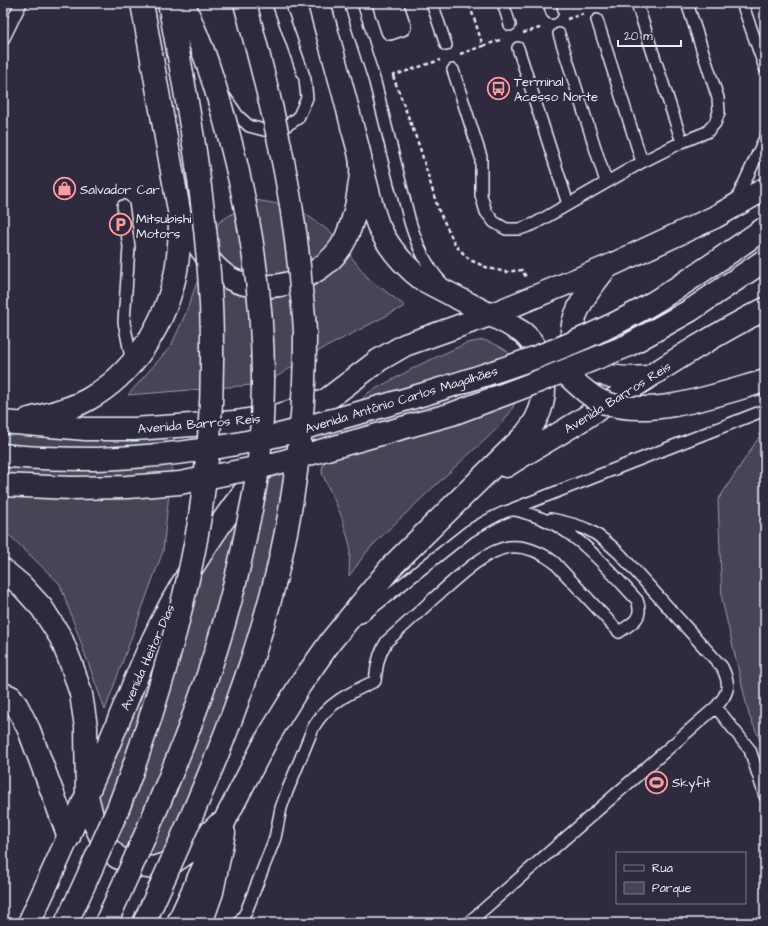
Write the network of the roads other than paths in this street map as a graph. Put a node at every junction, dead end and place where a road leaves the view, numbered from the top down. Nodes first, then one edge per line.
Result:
1 (21, 3) edge
2 (142, 3) edge
3 (170, 3) edge
4 (183, 3) edge
5 (245, 3) edge
6 (278, 3) edge
7 (319, 3) edge
8 (350, 3) edge
9 (381, 3) edge
10 (394, 3) edge
11 (432, 3) edge
12 (503, 3) edge
13 (687, 3) edge
14 (742, 3) edge
15 (638, 7) dead end
16 (597, 20) dead end
17 (510, 25) dead end
18 (559, 34) dead end
19 (3, 40) edge
20 (446, 45) dead end
21 (518, 48) dead end
22 (765, 68) edge
23 (453, 70) dead end
24 (765, 138) edge
25 (682, 142) junction
26 (642, 162) junction
27 (361, 165) junction
28 (606, 182) junction
29 (765, 189) edge
30 (568, 204) junction
31 (123, 206) dead end
32 (732, 209) junction
33 (180, 216) junction
34 (765, 228) edge
35 (765, 260) edge
36 (607, 267) junction
37 (468, 304) junction
38 (765, 309) edge
39 (490, 315) junction
40 (132, 363) junction
41 (564, 372) junction
42 (647, 377) junction
43 (765, 381) edge
44 (325, 401) junction
45 (765, 410) edge
46 (6, 425) edge
47 (3, 455) edge
48 (3, 485) edge
49 (471, 488) junction
50 (513, 509) junction
51 (540, 517) junction
52 (3, 570) edge
53 (331, 641) junction
54 (3, 694) edge
55 (716, 707) junction
56 (87, 796) junction
57 (765, 796) edge
58 (228, 816) junction
59 (69, 837) junction
60 (29, 923) edge
61 (66, 923) edge
62 (106, 923) edge
63 (144, 923) edge
64 (178, 923) edge
65 (201, 923) edge
66 (240, 923) edge
67 (468, 923) edge

1 - 19 lane
2 - 33 main road
3 - 6 lane
3 - 61 main road, bridge
4 - 62 main road, bridge
5 - 63 main road, bridge
7 - 27 main road
8 - 37 lane
9 - 10 street
11 - 20 lane
12 - 17 lane
13 - 25 lane
14 - 22 lane
15 - 25 lane
16 - 26 lane
18 - 28 lane
21 - 30 lane
23 - 30 lane
24 - 32 lane
25 - 26 lane
26 - 28 lane
27 - 33 main road
27 - 37 main road
28 - 30 lane
29 - 32 main road
31 - 40 lane
32 - 36 main road
33 - 40 main road
34 - 47 main road, Avenida Antônio Carlos Magalhães, bridge
35 - 41 main road, Avenida Antônio Carlos Magalhães, bridge
36 - 39 main road
36 - 42 main road
37 - 39 main road
38 - 42 main road, Avenida Barros Reis
39 - 44 main road, Avenida Barros Reis
39 - 49 main road
40 - 46 main road
41 - 43 main road, bridge
41 - 48 main road, Avenida Antônio Carlos Magalhães, bridge
42 - 49 main road, Avenida Barros Reis
44 - 46 main road, Avenida Barros Reis
44 - 56 main road, Avenida Heitor Dias
45 - 50 lane
49 - 53 main road
50 - 51 lane
50 - 53 lane
51 - 55 lane
51 - 66 lane
52 - 56 main road
53 - 58 main road
54 - 59 main road
55 - 57 lane
55 - 67 lane
56 - 58 main road
56 - 59 main road, Avenida Heitor Dias
58 - 64 main road
58 - 65 main road
59 - 60 main road, Avenida Heitor Dias

